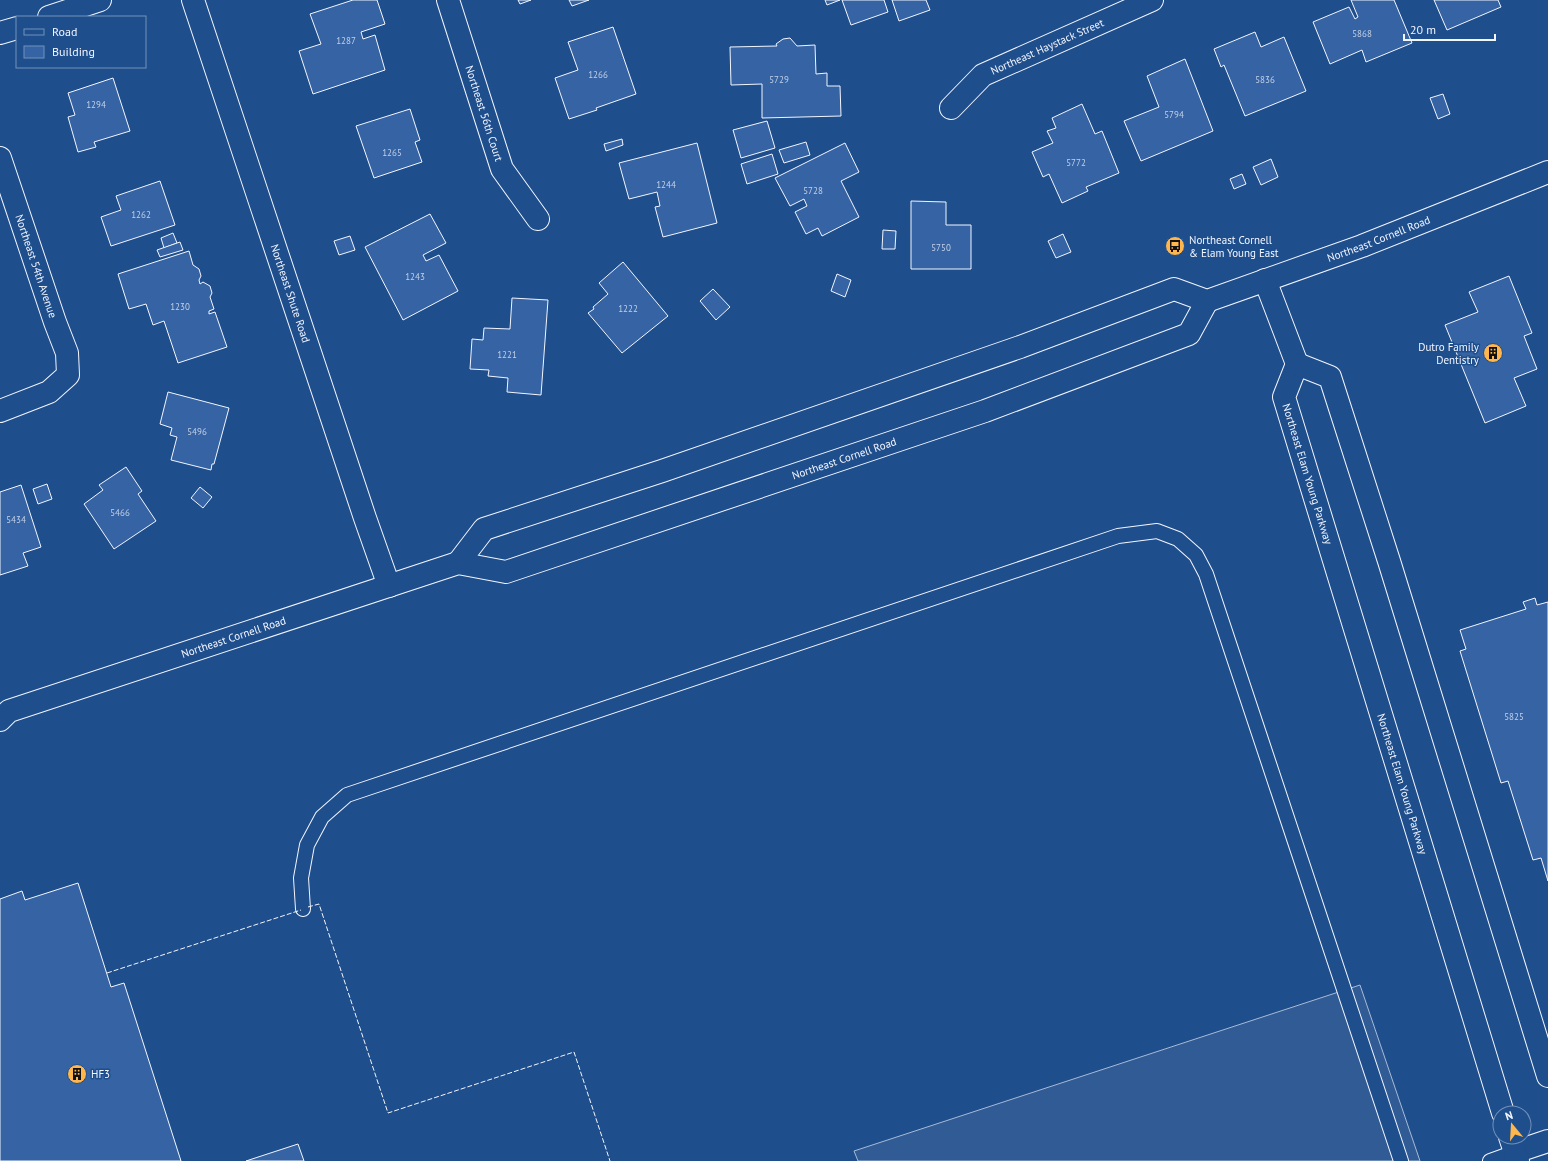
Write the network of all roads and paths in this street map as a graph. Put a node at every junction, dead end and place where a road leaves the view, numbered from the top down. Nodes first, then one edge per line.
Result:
1 (100, 0) edge
2 (193, 0) edge
3 (448, 0) edge
4 (1152, 0) edge
5 (52, 16) edge
6 (16, 28) edge
7 (0, 33) edge
8 (951, 108) dead end
9 (0, 158) edge
10 (1548, 172) edge
11 (538, 219) dead end
12 (1265, 280) junction
13 (1207, 301) junction
14 (1297, 364) junction
15 (0, 410) edge
16 (458, 563) junction
17 (389, 586) junction
18 (3, 714) edge
19 (303, 909) dead end
20 (1548, 1076) edge
21 (1501, 1105) edge
22 (1548, 1141) edge
23 (1514, 1150) edge
24 (1401, 1161) edge
25 (1490, 1161) edge

1 - 5 main road
2 - 17 main road, Northeast Shute Road
3 - 11 main road, Northeast 56th Court
4 - 8 main road, Northeast Haystack Street
6 - 7 main road
9 - 15 main road, Northeast 54th Avenue
10 - 12 main road, Northeast Cornell Road
12 - 13 main road, Northeast Cornell Road
12 - 14 main road
13 - 16 main road
13 - 16 main road, Northeast Cornell Road
14 - 20 main road
14 - 21 main road, Northeast Elam Young Parkway
16 - 17 main road, Northeast Cornell Road
17 - 18 main road, Northeast Cornell Road
19 - 24 lane
22 - 23 main road
23 - 25 lane

